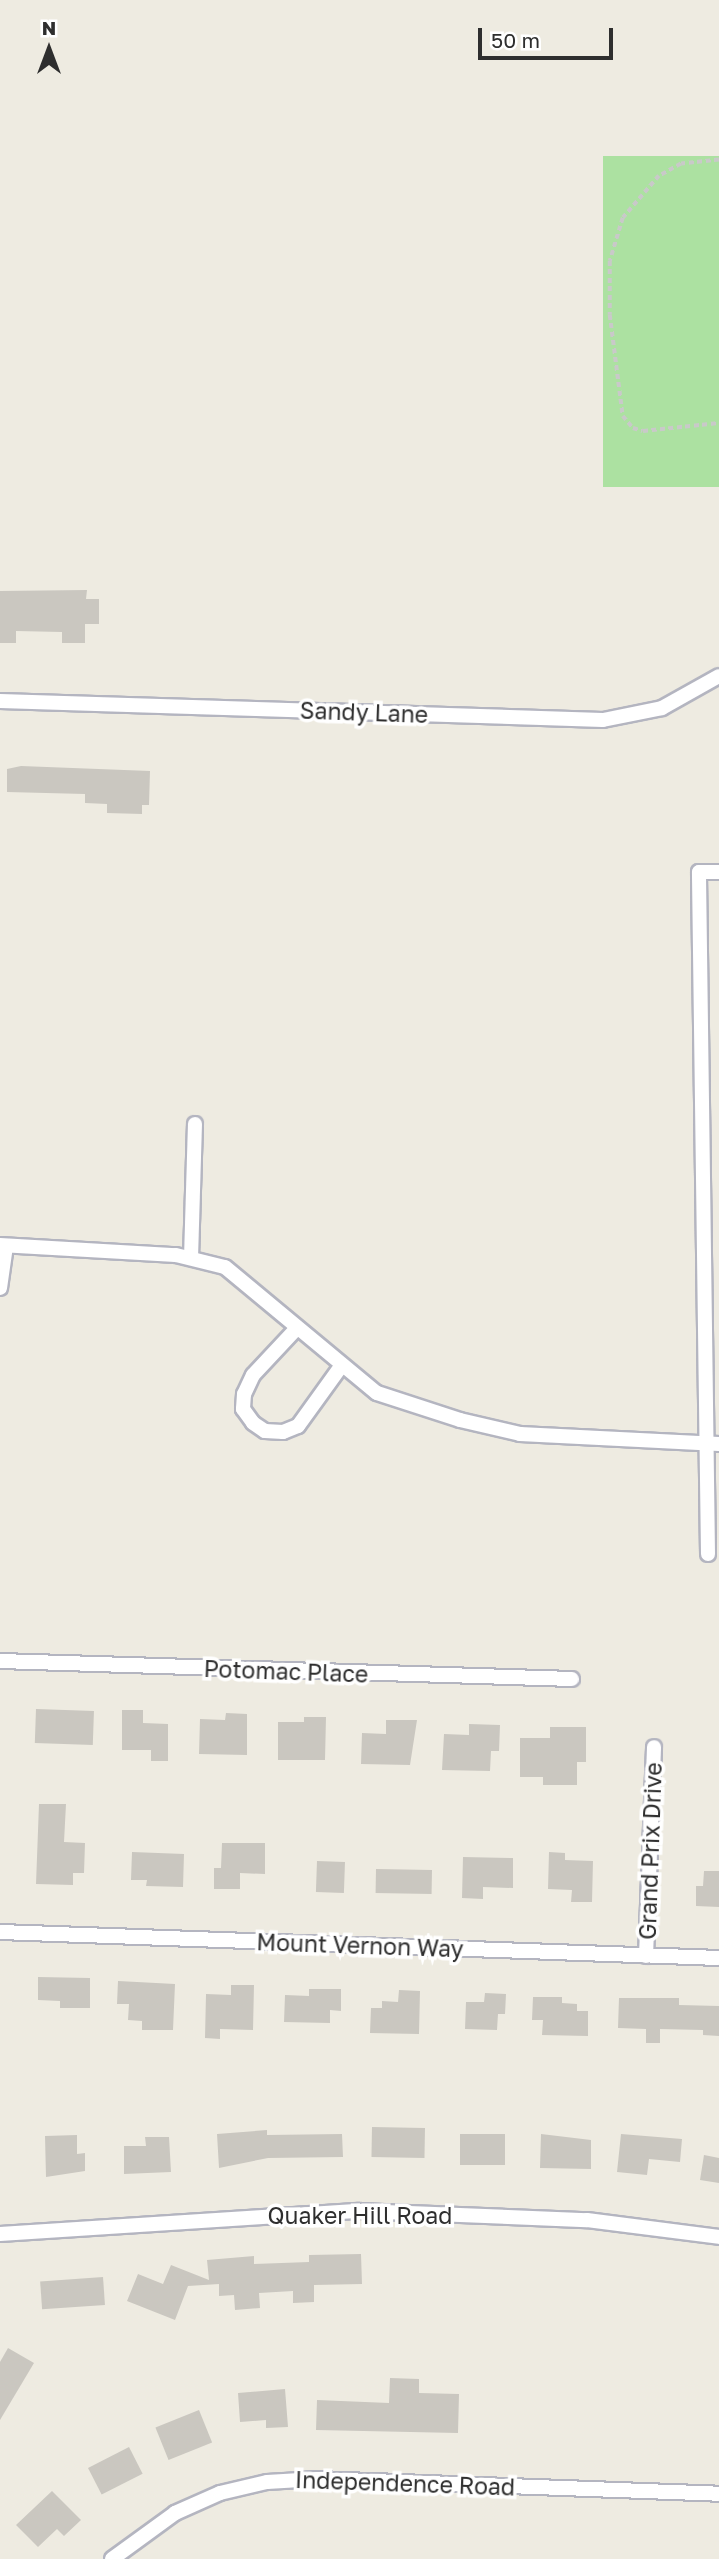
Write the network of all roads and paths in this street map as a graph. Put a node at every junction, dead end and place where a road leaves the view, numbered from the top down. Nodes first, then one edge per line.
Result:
1 (719, 160) edge
2 (719, 423) edge
3 (719, 676) edge
4 (0, 701) edge
5 (719, 873) edge
6 (195, 1124) dead end
7 (3, 1245) edge
8 (191, 1258) junction
9 (0, 1288) edge
10 (297, 1328) junction
11 (342, 1365) junction
12 (713, 1443) edge
13 (708, 1554) dead end
14 (0, 1661) edge
15 (572, 1679) dead end
16 (654, 1747) dead end
17 (0, 1932) edge
18 (646, 1956) junction
19 (719, 1958) edge
20 (0, 2234) edge
21 (719, 2237) edge
22 (719, 2494) edge
23 (112, 2559) edge

1 - 2 path
3 - 4 street, Sandy Lane
5 - 12 street
6 - 8 street
7 - 8 street
7 - 9 street
8 - 10 street
10 - 11 street
10 - 11 street
11 - 12 street
12 - 13 street
14 - 15 street, Potomac Place
16 - 18 street, Grand Prix Drive
17 - 18 street, Mount Vernon Way
18 - 19 street, Mount Vernon Way
20 - 21 street, Quaker Hill Road
22 - 23 street, Independence Road

